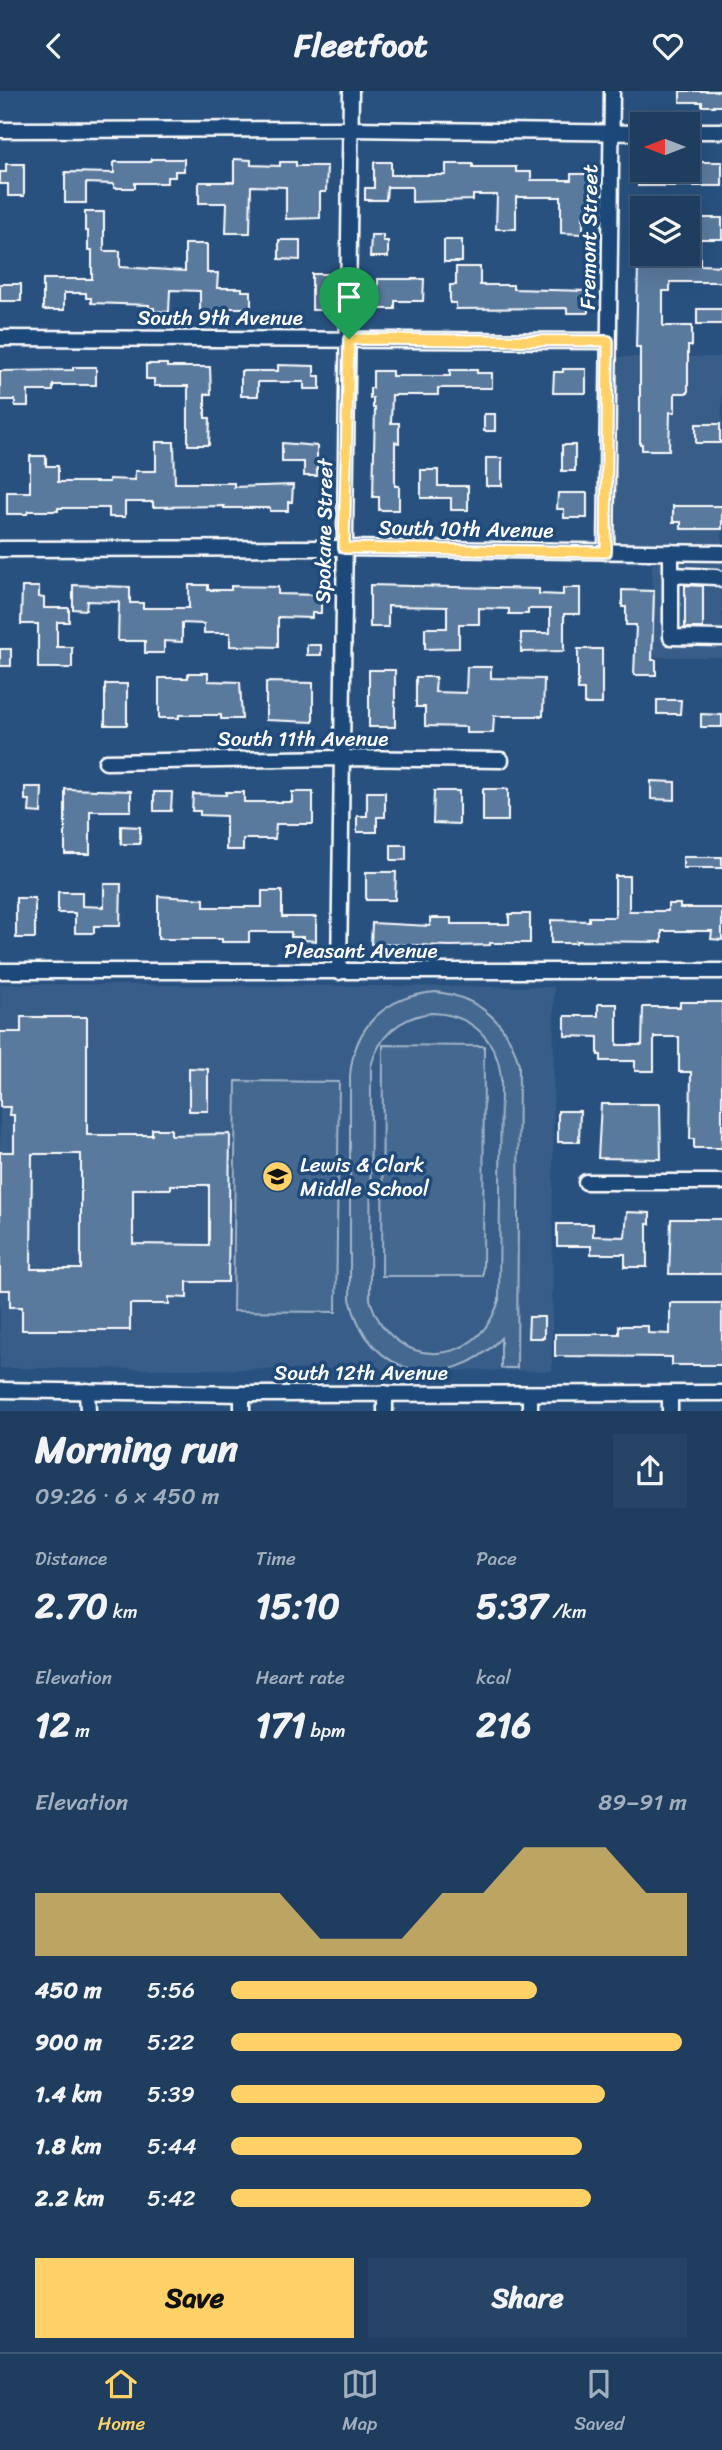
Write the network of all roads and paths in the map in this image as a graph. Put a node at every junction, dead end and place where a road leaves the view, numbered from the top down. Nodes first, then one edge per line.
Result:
1 (351, 91) edge
2 (612, 91) edge
3 (350, 129) junction
4 (0, 130) edge
5 (700, 131) edge
6 (722, 131) edge
7 (612, 133) junction
8 (630, 133) edge
9 (0, 338) edge
10 (349, 339) junction
11 (608, 341) junction
12 (344, 548) junction
13 (0, 549) edge
14 (606, 552) junction
15 (671, 552) junction
16 (722, 553) edge
17 (671, 575) junction
18 (722, 580) edge
19 (722, 638) edge
20 (341, 758) junction
21 (501, 760) dead end
22 (106, 762) dead end
23 (0, 971) edge
24 (722, 971) edge
25 (339, 972) junction
26 (586, 1182) dead end
27 (722, 1182) edge
28 (0, 1390) edge
29 (88, 1391) junction
30 (386, 1393) junction
31 (722, 1393) edge
32 (242, 1394) junction
33 (530, 1394) junction
34 (670, 1395) junction
35 (88, 1411) edge
36 (242, 1411) edge
37 (385, 1411) edge
38 (530, 1411) edge
39 (670, 1411) edge

1 - 3 street, Spokane Street
2 - 7 street, Fremont Street
3 - 4 street
3 - 7 street
3 - 10 street, Spokane Street
5 - 6 street
7 - 8 street
7 - 11 street, Fremont Street
9 - 10 street, South 9th Avenue
10 - 11 street, South 9th Avenue
10 - 12 street, Spokane Street
11 - 14 street, Fremont Street
12 - 13 street, South 10th Avenue
12 - 14 street, South 10th Avenue
12 - 20 street, Spokane Street
14 - 15 street, South 10th Avenue
15 - 16 street, South 10th Avenue
15 - 17 street
17 - 18 street
17 - 19 street
20 - 21 street, South 11th Avenue
20 - 22 street, South 11th Avenue
20 - 25 street, Spokane Street
23 - 25 street, Pleasant Avenue
24 - 25 street, Pleasant Avenue
26 - 27 street
28 - 29 street, South 12th Avenue
29 - 32 street, South 12th Avenue
29 - 35 street
30 - 32 street, South 12th Avenue
30 - 33 street, South 12th Avenue
30 - 37 street
31 - 34 street, South 12th Avenue
32 - 36 street
33 - 34 street, South 12th Avenue
33 - 38 street
34 - 39 street

